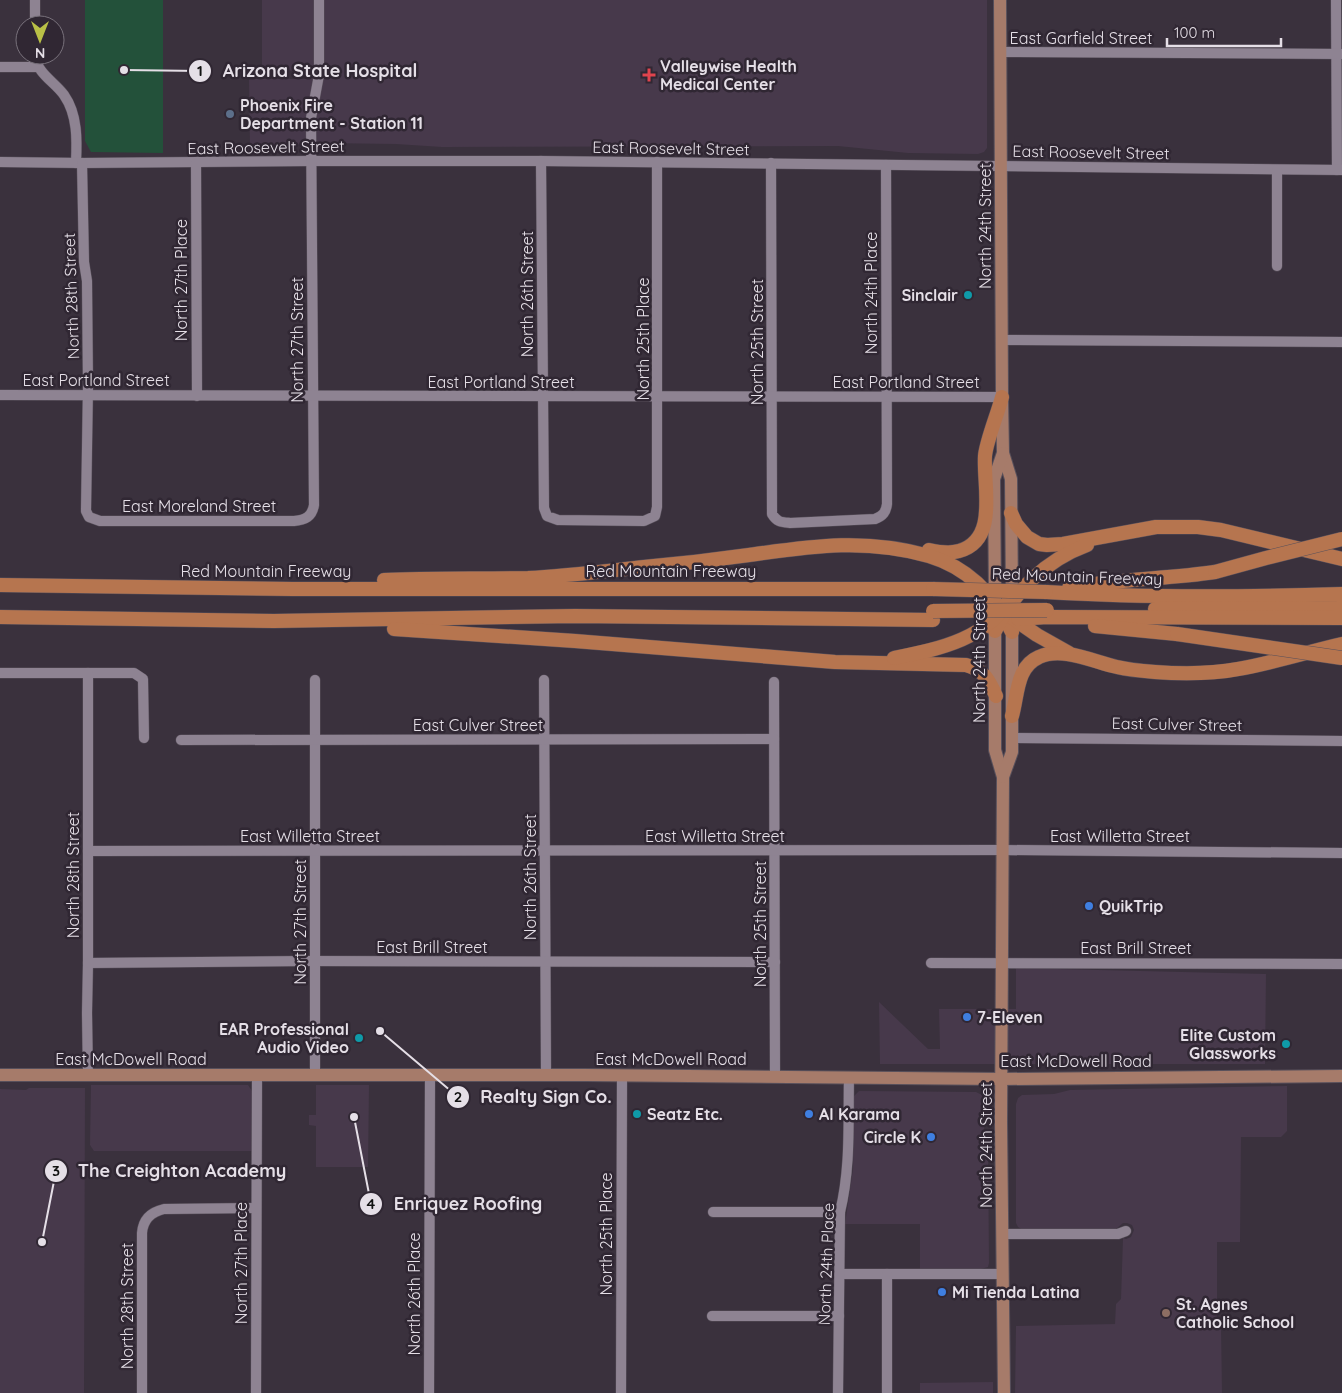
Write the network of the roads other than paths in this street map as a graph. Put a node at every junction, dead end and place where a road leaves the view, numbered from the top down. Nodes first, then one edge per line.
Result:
1 (34, 0) edge
2 (319, 0) edge
3 (1000, 0) edge
4 (1336, 0) edge
5 (35, 15) edge
6 (1000, 52) junction
7 (1339, 54) edge
8 (0, 67) edge
9 (38, 67) joint
10 (311, 161) junction
11 (541, 161) junction
12 (0, 162) edge
13 (657, 162) junction
14 (79, 163) junction
15 (196, 163) junction
16 (771, 163) junction
17 (886, 165) junction
18 (1000, 166) junction
19 (1277, 170) junction
20 (1340, 170) edge
21 (1277, 266) dead end
22 (1002, 340) junction
23 (1342, 342) edge
24 (0, 395) edge
25 (86, 395) junction
26 (196, 396) junction
27 (313, 396) junction
28 (543, 397) junction
29 (658, 397) junction
30 (772, 397) junction
31 (887, 397) junction
32 (1002, 397) junction
33 (1003, 453) junction
34 (886, 511) joint
35 (1012, 514) junction
36 (547, 516) joint
37 (89, 517) joint
38 (308, 517) joint
39 (1118, 534) junction
40 (1342, 539) edge
41 (878, 546) junction
42 (1342, 546) edge
43 (1342, 559) edge
44 (1215, 572) junction
45 (0, 585) edge
46 (293, 589) junction
47 (1046, 592) junction
48 (1342, 594) edge
49 (1261, 596) junction
50 (1342, 599) edge
51 (1342, 608) edge
52 (1004, 611) junction
53 (933, 615) junction
54 (0, 617) edge
55 (1047, 617) junction
56 (1342, 618) edge
57 (274, 622) junction
58 (1012, 632) joint
59 (1342, 644) edge
60 (1074, 656) junction
61 (1342, 658) edge
62 (869, 662) junction
63 (0, 673) edge
64 (88, 673) junction
65 (315, 680) dead end
66 (544, 680) dead end
67 (774, 682) dead end
68 (996, 696) junction
69 (1012, 716) junction
70 (144, 738) dead end
71 (1012, 738) junction
72 (774, 739) junction
73 (181, 740) dead end
74 (315, 740) junction
75 (545, 740) junction
76 (1342, 741) edge
77 (1003, 778) junction
78 (315, 850) junction
79 (1003, 850) junction
80 (88, 851) junction
81 (545, 851) junction
82 (776, 851) junction
83 (1342, 853) edge
84 (315, 961) junction
85 (545, 962) junction
86 (776, 962) junction
87 (88, 963) junction
88 (931, 963) dead end
89 (1003, 963) junction
90 (1342, 964) edge
91 (257, 1074) junction
92 (315, 1074) junction
93 (0, 1075) edge
94 (430, 1075) junction
95 (546, 1075) junction
96 (622, 1075) junction
97 (88, 1076) junction
98 (776, 1076) junction
99 (849, 1076) junction
100 (1342, 1076) edge
101 (1002, 1078) junction
102 (256, 1208) junction
103 (713, 1212) dead end
104 (840, 1212) junction
105 (1126, 1231) dead end
106 (1002, 1234) junction
107 (839, 1274) junction
108 (887, 1274) junction
109 (1003, 1274) junction
110 (712, 1316) dead end
111 (839, 1316) junction
112 (142, 1393) edge
113 (256, 1393) edge
114 (429, 1393) edge
115 (621, 1393) edge
116 (838, 1393) edge
117 (887, 1393) edge
118 (1004, 1393) edge

1 - 5 street
2 - 10 street, North 27th Street
3 - 6 main road, North 24th Street
4 - 7 street
6 - 7 street, East Garfield Street
6 - 18 main road, North 24th Street
7 - 20 street
8 - 9 street
9 - 14 street, North 28th Street
10 - 11 street, East Roosevelt Street
10 - 15 street, East Roosevelt Street
10 - 27 street, North 27th Street
11 - 13 street, East Roosevelt Street
11 - 28 street, North 26th Street
12 - 14 street, East Roosevelt Street
13 - 16 street, East Roosevelt Street
13 - 29 street, North 25th Place
14 - 15 street, East Roosevelt Street
14 - 25 street, North 28th Street
15 - 26 street, North 27th Place
16 - 17 street, East Roosevelt Street
16 - 30 street, North 25th Street
17 - 18 street, East Roosevelt Street
17 - 31 street, North 24th Place
18 - 19 street, East Roosevelt Street
18 - 22 main road, North 24th Street
19 - 20 street, East Roosevelt Street
19 - 21 street
22 - 23 street
22 - 32 main road, North 24th Street
24 - 25 street, East Portland Street
25 - 26 street, East Portland Street
25 - 37 street, North 28th Street
26 - 27 street, East Portland Street
27 - 28 street, East Portland Street
27 - 38 street, North 27th Street
28 - 29 street, East Portland Street
28 - 36 street, North 26th Street
29 - 30 street, East Portland Street
29 - 36 street, North 25th Place
30 - 31 street, East Portland Street
30 - 34 street, North 25th Street
31 - 32 street, East Portland Street
31 - 34 street, North 24th Place
32 - 33 main road, North 24th Street
32 - 41 highway
33 - 35 main road, North 24th Street
33 - 52 main road, North 24th Street
35 - 39 highway
35 - 52 main road, North 24th Street
37 - 38 street, East Moreland Street
39 - 43 highway
39 - 52 highway
40 - 44 highway, bridge
41 - 46 highway
41 - 52 highway
42 - 44 highway, bridge
44 - 47 highway
45 - 46 highway, Red Mountain Freeway
46 - 47 highway, Red Mountain Freeway, bridge
47 - 49 highway, Red Mountain Freeway
48 - 49 highway, Red Mountain Freeway
49 - 50 highway
51 - 55 highway
52 - 53 highway
52 - 55 highway
52 - 58 highway
52 - 60 highway
52 - 62 highway
52 - 68 main road, North 24th Street
53 - 55 highway, bridge
53 - 57 highway
54 - 57 highway
55 - 56 highway
55 - 61 highway, bridge
57 - 62 highway
58 - 69 main road, North 24th Street
59 - 60 highway
60 - 69 highway
62 - 68 highway
63 - 64 street
64 - 70 street
64 - 80 street, North 28th Street
65 - 74 street, North 27th Street
66 - 75 street, North 26th Street
67 - 72 street, North 25th Street
68 - 77 main road, North 24th Street
69 - 71 main road, North 24th Street
71 - 76 street, East Culver Street
71 - 77 main road, North 24th Street
72 - 75 street, East Culver Street
72 - 82 street, North 25th Street
73 - 74 street, East Culver Street
74 - 75 street, East Culver Street
74 - 78 street, North 27th Street
75 - 81 street, North 26th Street
77 - 79 main road, North 24th Street
78 - 80 street, East Willetta Street
78 - 81 street, East Willetta Street
78 - 84 street, North 27th Street
79 - 82 street, East Willetta Street
79 - 83 street, East Willetta Street
79 - 89 main road, North 24th Street
80 - 87 street, North 28th Street
81 - 82 street, East Willetta Street
81 - 85 street, North 26th Street
82 - 86 street, North 25th Street
84 - 85 street, East Brill Street
84 - 87 street, East Brill Street
84 - 92 street, North 27th Street
85 - 86 street, East Brill Street
85 - 95 street, North 26th Street
86 - 98 street, North 25th Street
87 - 97 street, North 28th Street
88 - 89 street, East Brill Street
89 - 90 street, East Brill Street
89 - 101 main road, North 24th Street
91 - 92 main road, East McDowell Road
91 - 97 main road, East McDowell Road
91 - 102 street, North 27th Place
92 - 94 main road, East McDowell Road
93 - 97 main road, East McDowell Road
94 - 95 main road, East McDowell Road
94 - 114 street, North 26th Place
95 - 96 main road, East McDowell Road
96 - 98 main road, East McDowell Road
96 - 115 street, North 25th Place
98 - 99 main road, East McDowell Road
99 - 101 main road, East McDowell Road
99 - 104 street, North 24th Place
100 - 101 main road, East McDowell Road
101 - 106 main road, North 24th Street
102 - 112 street, North 28th Street
102 - 113 street, North 27th Place
103 - 104 street
104 - 107 street, North 24th Place
105 - 106 street
106 - 109 main road, North 24th Street
107 - 108 street
107 - 111 street, North 24th Place
108 - 109 street
108 - 117 street
109 - 118 main road, North 24th Street
110 - 111 street
111 - 116 street, North 24th Place

